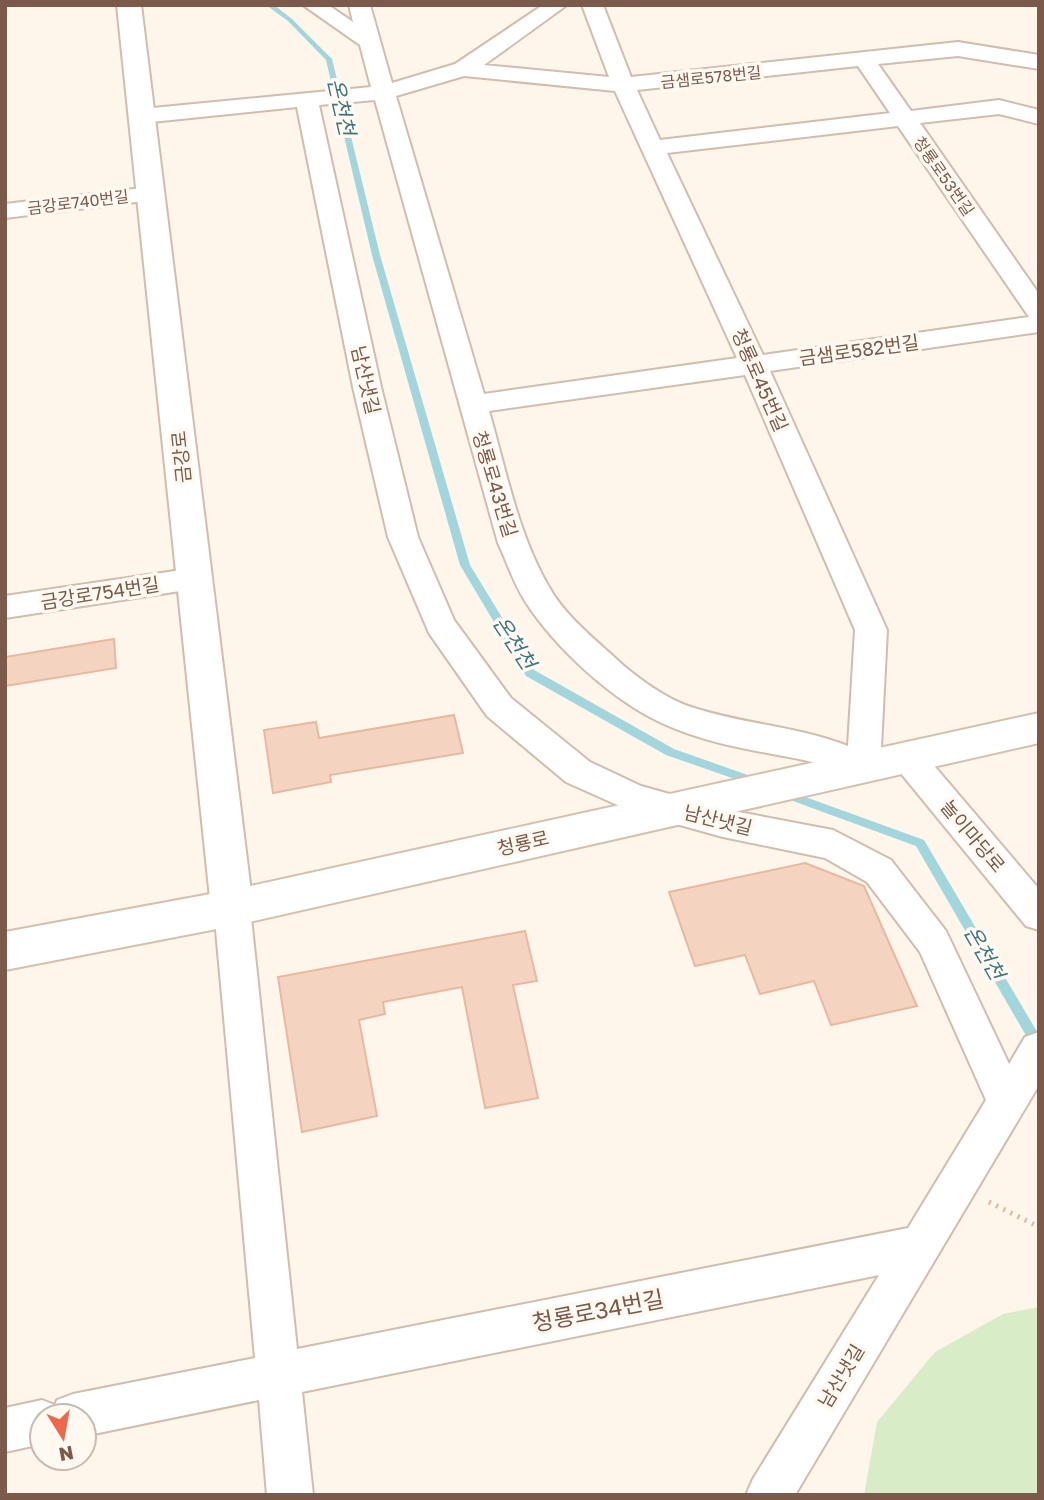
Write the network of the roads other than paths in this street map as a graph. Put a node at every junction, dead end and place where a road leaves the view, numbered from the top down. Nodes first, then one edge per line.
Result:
1 (129, 5) edge
2 (313, 5) edge
3 (359, 5) edge
4 (557, 5) edge
5 (592, 5) edge
6 (368, 41) junction
7 (865, 61) junction
8 (1039, 62) edge
9 (463, 69) junction
10 (624, 85) junction
11 (374, 93) junction
12 (312, 100) junction
13 (142, 116) junction
14 (1039, 117) edge
15 (904, 118) junction
16 (653, 148) junction
17 (151, 194) junction
18 (5, 211) edge
19 (1039, 313) edge
20 (1039, 324) edge
21 (754, 365) junction
22 (471, 405) junction
23 (195, 579) junction
24 (5, 607) edge
25 (1039, 728) edge
26 (907, 757) junction
27 (863, 767) junction
28 (674, 809) junction
29 (232, 908) junction
30 (1039, 915) edge
31 (5, 951) edge
32 (1039, 1049) edge
33 (1006, 1100) junction
34 (919, 1246) junction
35 (278, 1375) junction
36 (98, 1411) edge
37 (28, 1425) edge
38 (5, 1430) edge
39 (290, 1495) edge
40 (769, 1495) edge

1 - 13 street, 금강로
2 - 6 street
3 - 6 street, 청룡로43번길
4 - 9 street
5 - 10 street, 청룡로45번길
6 - 11 street, 청룡로43번길
7 - 8 street, 금샘로578번길
7 - 10 street, 금샘로578번길
7 - 15 street
9 - 10 street, 금샘로578번길
9 - 11 street, 금샘로578번길
10 - 16 street, 청룡로45번길
11 - 12 street, 금샘로578번길
11 - 22 street, 청룡로43번길
12 - 13 street, 금샘로578번길
12 - 28 street, 남산냇길
13 - 17 street, 금강로
14 - 15 street, 청룡로53번길
15 - 16 street
15 - 19 street, 청룡로53번길
16 - 21 street, 청룡로45번길
17 - 18 street, 금강로740번길
17 - 23 street, 금강로
20 - 21 street, 금샘로582번길
21 - 22 street, 금샘로582번길
21 - 27 street, 청룡로45번길
22 - 27 street, 청룡로43번길
23 - 24 street, 금강로754번길
23 - 29 street, 금강로
25 - 26 street, 청룡로
26 - 27 street, 청룡로
26 - 30 street, 놀이마당로
27 - 28 street, 청룡로
28 - 29 street, 청룡로
28 - 33 street, 남산냇길
29 - 31 street, 청룡로
29 - 35 street
32 - 33 street
33 - 34 street, 남산냇길
34 - 35 street, 청룡로34번길
34 - 40 street, 남산냇길
35 - 36 street, 청룡로34번길
35 - 39 street
37 - 38 street

